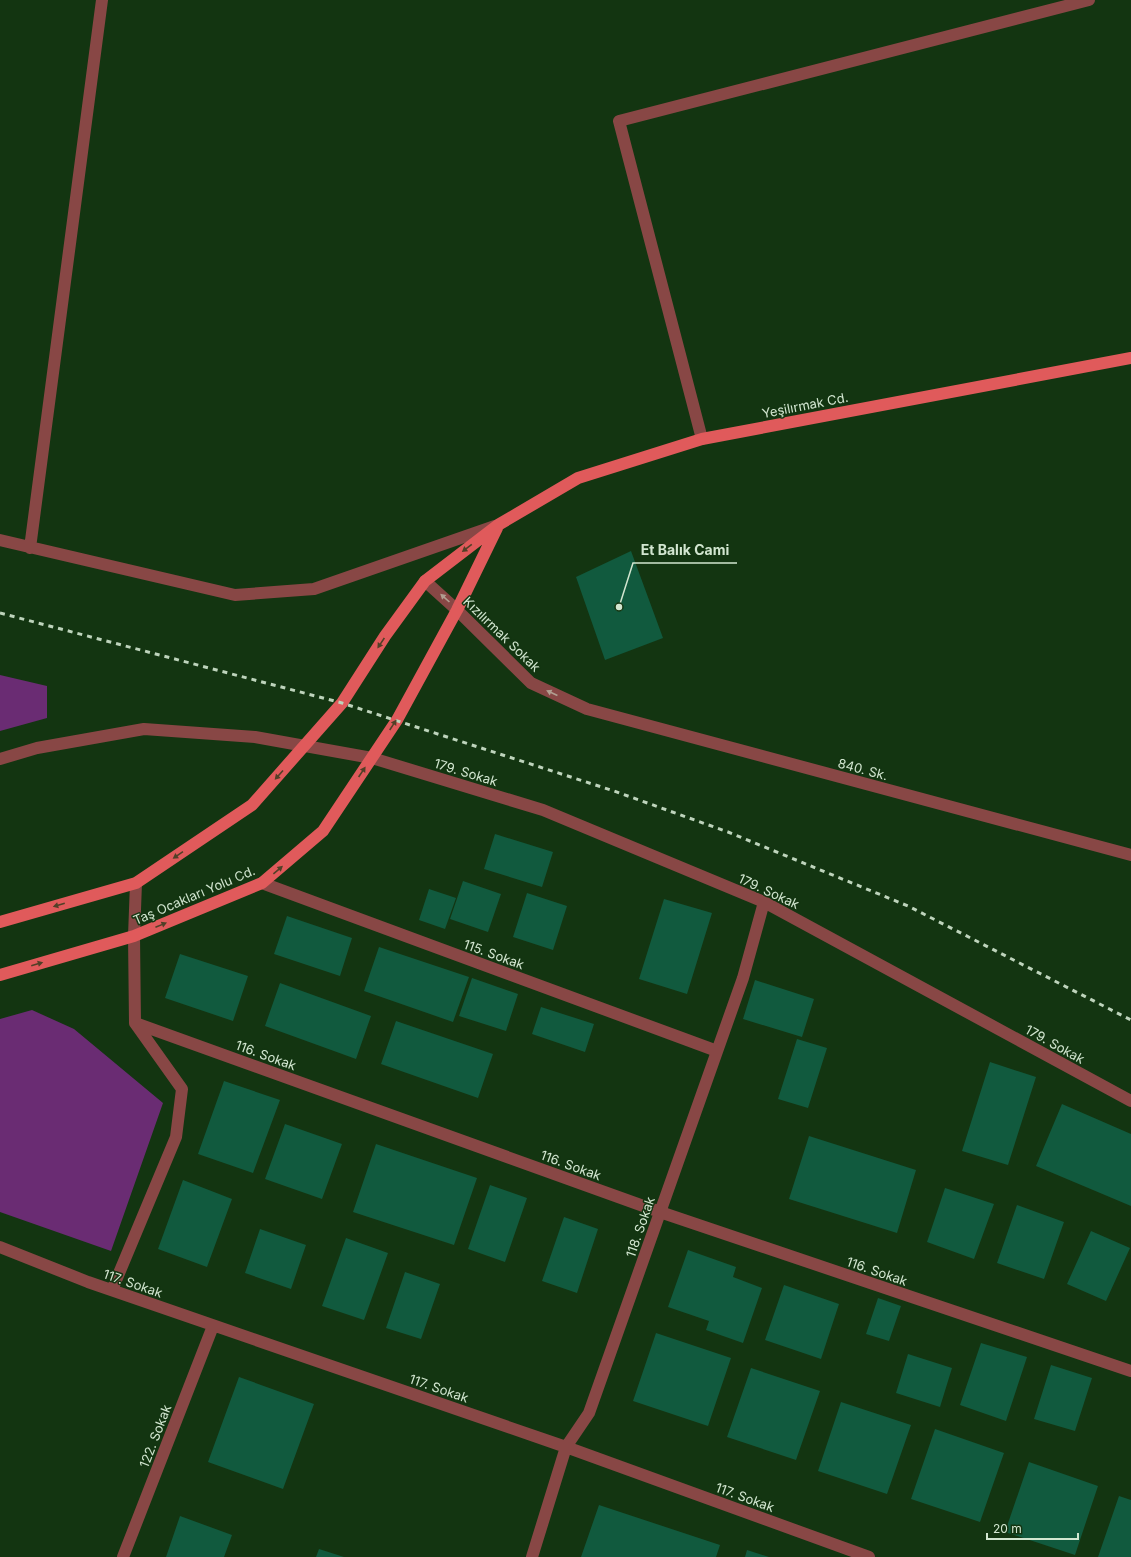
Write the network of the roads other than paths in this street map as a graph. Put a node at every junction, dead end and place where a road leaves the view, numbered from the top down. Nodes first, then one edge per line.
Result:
1 (102, 0) edge
2 (1089, 0) edge
3 (1131, 358) edge
4 (702, 439) junction
5 (498, 525) junction
6 (0, 540) edge
7 (30, 548) junction
8 (425, 581) junction
9 (458, 610) junction
10 (587, 710) joint
11 (305, 746) junction
12 (372, 758) junction
13 (0, 759) edge
14 (1131, 855) edge
15 (136, 883) junction
16 (262, 883) junction
17 (764, 902) junction
18 (0, 922) edge
19 (134, 936) junction
20 (0, 975) edge
21 (136, 1023) junction
22 (717, 1051) junction
23 (1131, 1101) edge
24 (660, 1212) junction
25 (0, 1247) edge
26 (112, 1290) junction
27 (213, 1326) junction
28 (1131, 1371) edge
29 (566, 1447) junction
30 (123, 1557) edge
31 (532, 1557) edge
32 (869, 1557) edge

1 - 7 street
2 - 4 street
3 - 4 main road, Yeşilırmak Cd.
4 - 5 main road, Yeşilırmak Cd.
5 - 7 street
5 -> 8 main road, Yeşilırmak Cd.
5 - 9 main road, Taş Ocakları Yolu Cd.
6 - 7 street
9 -> 8 street, Kızılırmak Sokak
8 -> 11 main road, Yeşilırmak Cd.
10 -> 9 street, Kızılırmak Sokak
12 -> 9 main road, Taş Ocakları Yolu Cd.
10 - 14 street, 840. Sk.
11 - 12 street, 179. Sokak
11 - 13 street, 179. Sokak
11 -> 15 main road, Yeşilırmak Cd.
16 -> 12 main road, Taş Ocakları Yolu Cd.
12 - 17 street, 179. Sokak
15 -> 18 main road, Yeşilırmak Cd.
15 - 19 street
19 -> 16 main road, Taş Ocakları Yolu Cd.
16 - 22 street, 115. Sokak
17 - 22 street, 118. Sokak
17 - 23 street, 179. Sokak
20 -> 19 main road, Taş Ocakları Yolu Cd.
19 - 21 street
21 - 24 street, 116. Sokak
21 - 26 street
22 - 24 street, 118. Sokak
24 - 28 street, 116. Sokak
24 - 29 street, 118. Sokak
25 - 26 street, 117. Sokak
26 - 27 street, 117. Sokak
27 - 29 street, 117. Sokak
27 - 30 street, 122. Sokak
29 - 31 street, 118. Sokak
29 - 32 street, 117. Sokak

